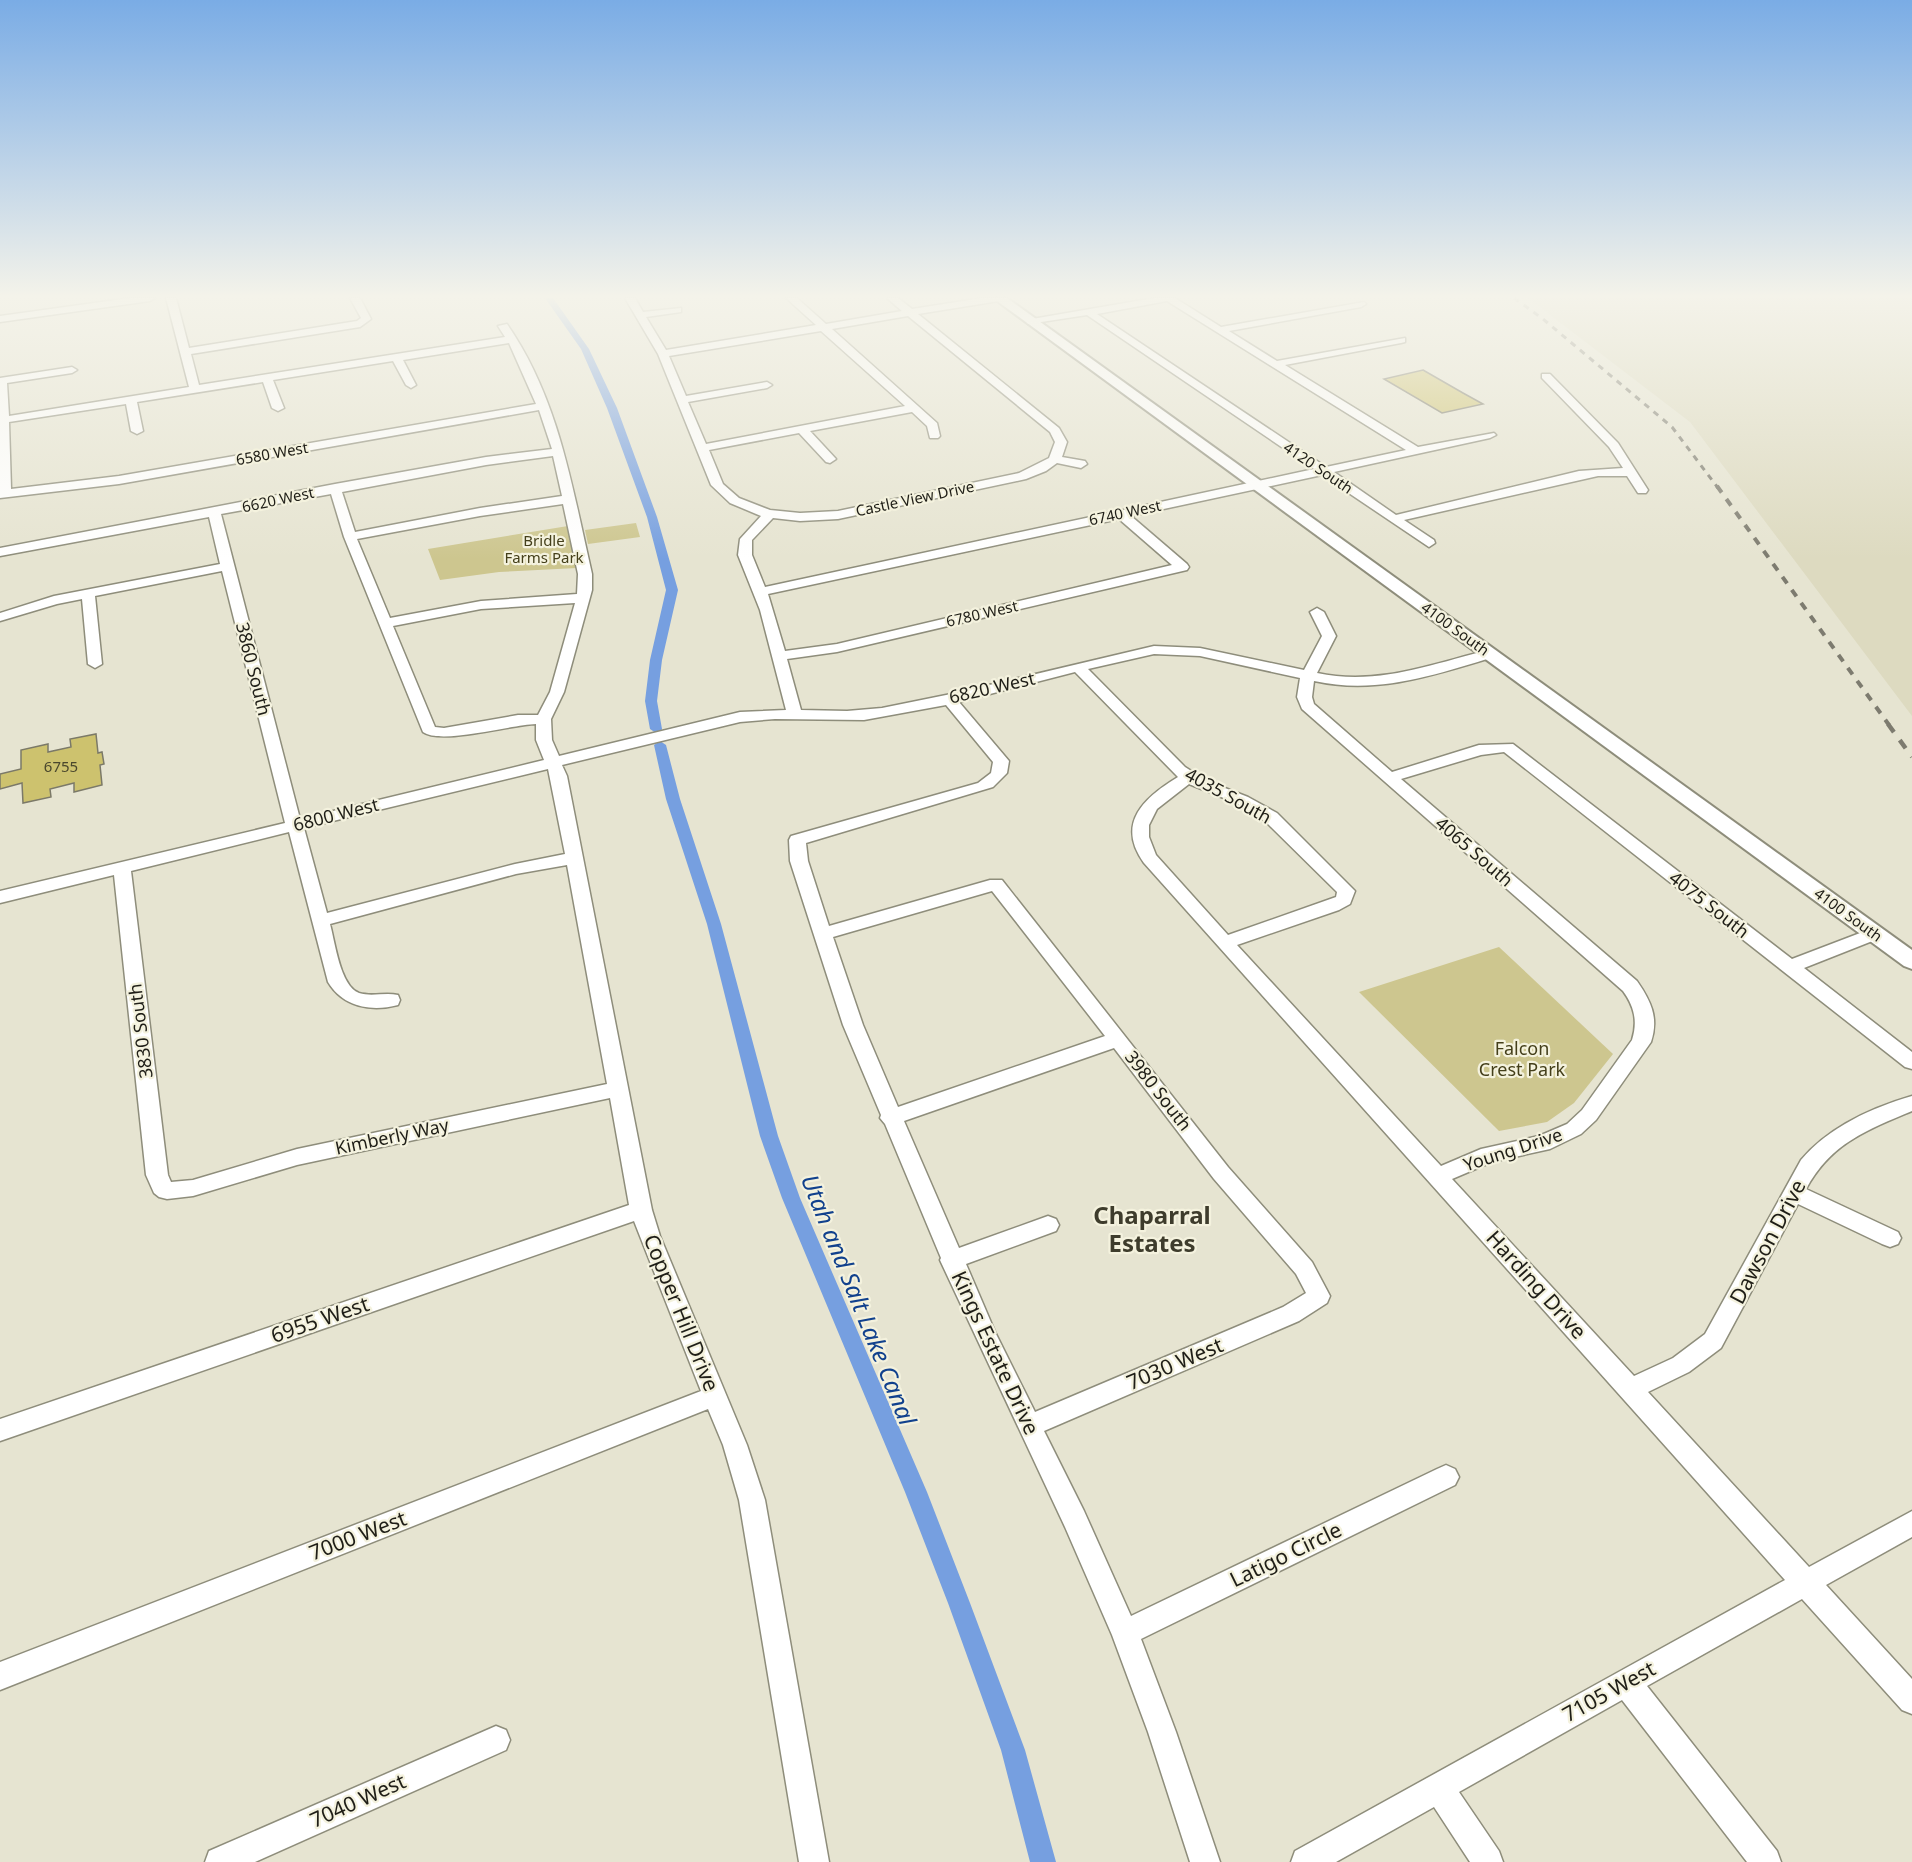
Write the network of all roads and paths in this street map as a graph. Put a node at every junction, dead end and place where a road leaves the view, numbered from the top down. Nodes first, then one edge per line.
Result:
1 (2, 385) edge
2 (194, 385) edge
3 (226, 385) edge
4 (270, 385) edge
5 (533, 385) edge
6 (676, 385) edge
7 (767, 385) dead end
8 (889, 385) edge
9 (999, 385) edge
10 (1119, 385) edge
11 (1199, 385) edge
12 (1310, 385) edge
13 (1555, 385) edge
14 (195, 390) junction
15 (131, 400) junction
16 (682, 400) junction
17 (542, 406) junction
18 (278, 408) dead end
19 (914, 408) junction
20 (3, 420) junction
21 (801, 429) junction
22 (136, 431) dead end
23 (1490, 435) dead end
24 (934, 436) dead end
25 (702, 448) junction
26 (556, 452) junction
27 (1418, 452) junction
28 (830, 459) dead end
29 (1055, 459) junction
30 (1081, 464) dead end
31 (1323, 471) junction
32 (1631, 472) junction
33 (1257, 485) junction
34 (335, 488) junction
35 (1642, 490) dead end
36 (2, 494) edge
37 (569, 499) junction
38 (214, 512) junction
39 (770, 514) junction
40 (1121, 514) junction
41 (1394, 519) junction
42 (350, 537) junction
43 (1429, 543) dead end
44 (0, 552) edge
45 (228, 566) junction
46 (760, 592) junction
47 (88, 594) junction
48 (582, 598) junction
49 (1317, 612) dead end
50 (0, 616) edge
51 (386, 623) junction
52 (1490, 654) junction
53 (780, 656) junction
54 (95, 664) dead end
55 (1078, 668) junction
56 (1310, 675) junction
57 (948, 698) junction
58 (794, 713) junction
59 (543, 718) junction
60 (672, 734) joint
61 (554, 763) junction
62 (1189, 777) junction
63 (1388, 778) junction
64 (294, 825) junction
65 (575, 858) junction
66 (122, 868) junction
67 (0, 897) edge
68 (320, 921) junction
69 (822, 934) junction
70 (1874, 934) junction
71 (1226, 942) junction
72 (1912, 961) edge
73 (1790, 967) junction
74 (391, 1000) dead end
75 (1646, 1031) joint
76 (1118, 1039) junction
77 (1912, 1062) edge
78 (619, 1089) junction
79 (1912, 1103) edge
80 (890, 1118) junction
81 (1437, 1176) junction
82 (167, 1191) joint
83 (1795, 1193) junction
84 (641, 1210) junction
85 (1048, 1225) dead end
86 (1890, 1238) dead end
87 (951, 1260) junction
88 (1319, 1296) joint
89 (1631, 1389) junction
90 (715, 1396) junction
91 (1029, 1426) junction
92 (0, 1430) edge
93 (1446, 1477) dead end
94 (1912, 1523) edge
95 (1808, 1582) junction
96 (1125, 1633) junction
97 (0, 1676) edge
98 (1626, 1682) junction
99 (1911, 1699) edge
100 (496, 1740) dead end
101 (1438, 1787) junction
102 (220, 1862) edge
103 (814, 1862) edge
104 (1205, 1862) edge
105 (1306, 1862) edge
106 (1488, 1862) edge
107 (1766, 1862) edge

1 - 20 street
2 - 14 street
3 - 14 street
4 - 18 street
5 - 17 street
6 - 16 street
7 - 16 street
8 - 19 street
9 - 29 street
10 - 33 main road, 4100 South
11 - 31 street, 4120 South
12 - 27 street
13 - 32 street
14 - 15 street
15 - 20 street
15 - 22 street
16 - 25 street
17 - 26 street
17 - 36 street, 6580 West
19 - 21 street
19 - 24 street
20 - 36 street
21 - 25 street
21 - 28 street
23 - 27 street, 6740 West
25 - 39 street
26 - 34 street, 6620 West
26 - 37 street
27 - 31 street, 6740 West
29 - 30 street
29 - 39 street, Castle View Drive
31 - 33 street, 6740 West
31 - 41 street, 4120 South
32 - 35 street
32 - 41 street
33 - 40 street, 6740 West
33 - 52 main road, 4100 South
34 - 38 street, 6620 West
34 - 42 street
37 - 42 street
37 - 48 street
38 - 44 street, 6620 West
38 - 45 street, 3860 South
39 - 46 street
40 - 46 street, 6740 West
40 - 53 street, 6780 West
41 - 43 street, 4120 South
42 - 51 street
45 - 47 street
45 - 64 street, 3860 South
46 - 53 street
47 - 50 street
47 - 54 street
48 - 51 street
48 - 59 street
49 - 56 street, 4065 South
51 - 59 street
52 - 56 street, 6820 West
52 - 70 main road, 4100 South
53 - 58 street
55 - 56 street, 6820 West
55 - 57 street, 6820 West
55 - 62 street, 4035 South
56 - 63 street, 4065 South
57 - 58 street, 6820 West
57 - 69 street, Kings Estate Drive
58 - 60 street, 6820 West
59 - 61 street, Copper Hill Drive
60 - 61 street, 6800 West
61 - 64 street, 6800 West
61 - 65 street, Copper Hill Drive
62 - 71 street, Harding Drive
62 - 71 street, 4035 South
63 - 73 street, 4075 South
63 - 75 street, 4065 South
64 - 66 street, 6800 West
64 - 68 street, 3860 South
65 - 68 street
65 - 78 street, Copper Hill Drive
66 - 67 street, 6800 West
66 - 82 street, 3830 South
68 - 74 street, 3860 South
69 - 76 street, 3980 South
69 - 80 street, Kings Estate Drive
70 - 72 main road, 4100 South
70 - 73 street
71 - 81 street, Harding Drive
73 - 77 street, 4075 South
75 - 81 street, Young Drive
76 - 80 street
76 - 88 street, 3980 South
78 - 82 street, Kimberly Way
78 - 84 street, Copper Hill Drive
79 - 83 street, Dawson Drive
80 - 87 street, Kings Estate Drive
81 - 89 street, Harding Drive
83 - 86 street
83 - 89 street, Dawson Drive
84 - 90 street, Copper Hill Drive
84 - 92 street, 6955 West
85 - 87 street
87 - 91 street, Kings Estate Drive
88 - 91 street, 7030 West
89 - 95 street, Harding Drive
90 - 97 street, 7000 West
90 - 103 street, Copper Hill Drive
91 - 96 street, Kings Estate Drive
93 - 96 street, Latigo Circle
94 - 95 street, 7105 West
95 - 98 street, 7105 West
95 - 99 street, Harding Drive
96 - 104 street, Kings Estate Drive
98 - 101 street, 7105 West
98 - 107 street
100 - 102 street, 7040 West
101 - 105 street, 7105 West
101 - 106 street

